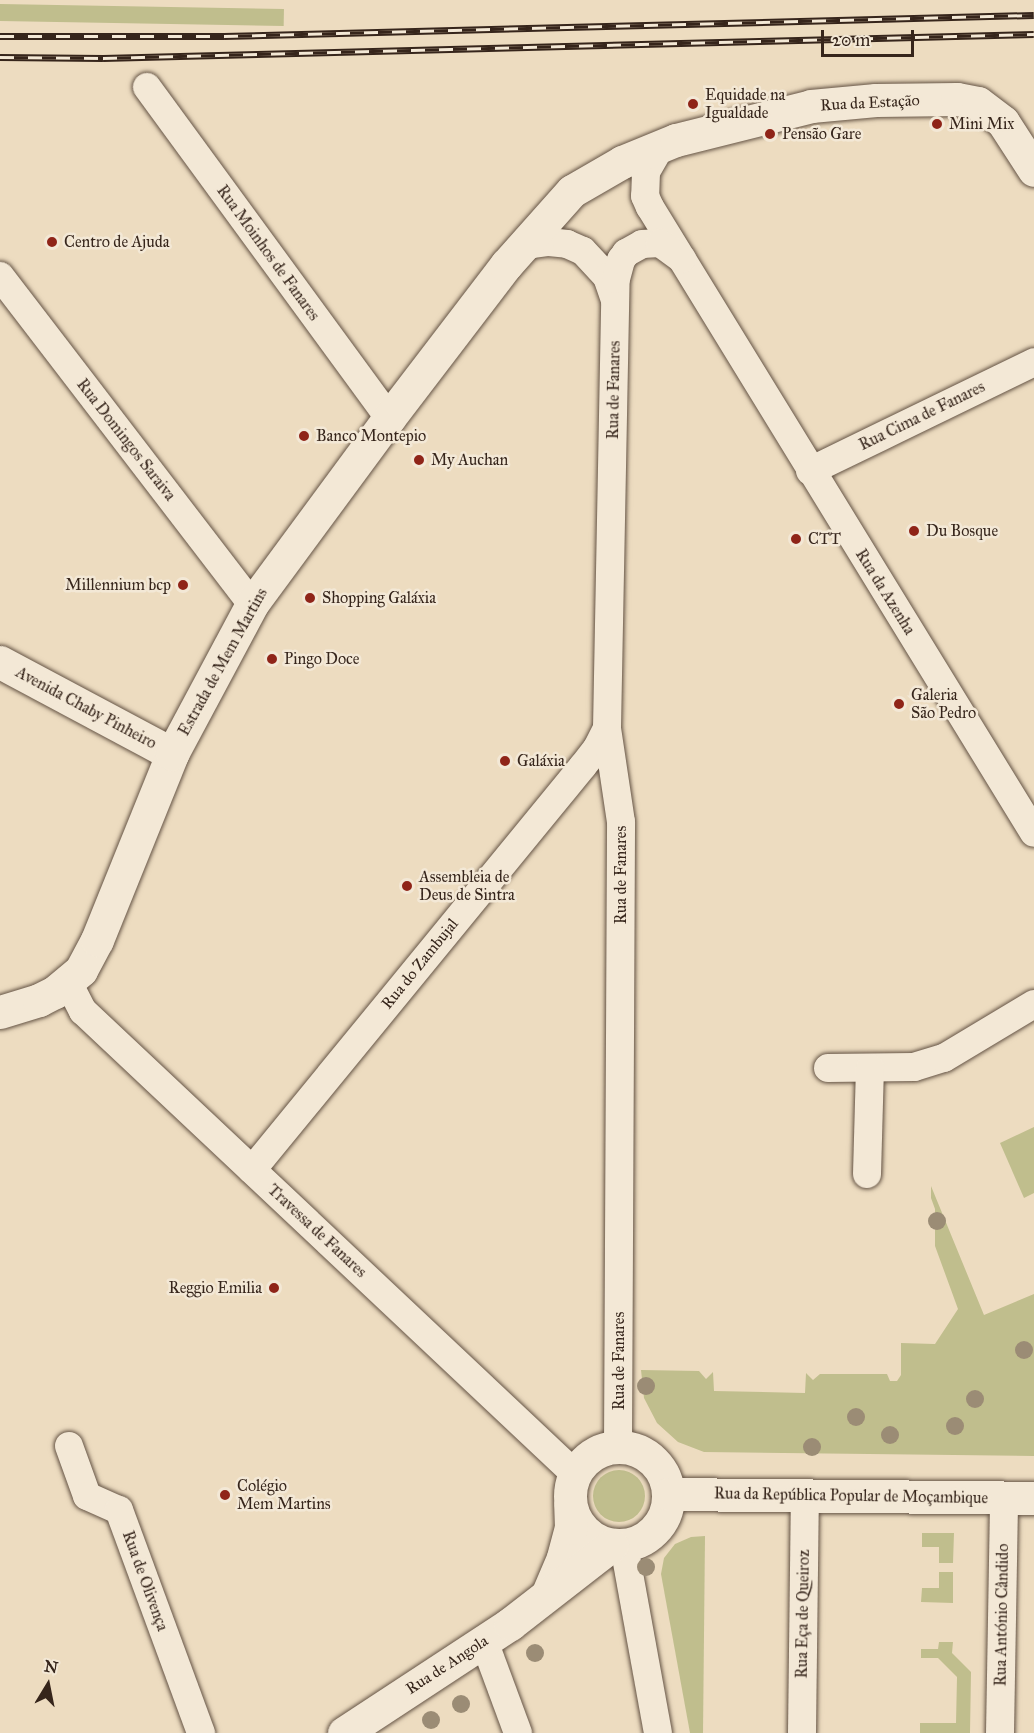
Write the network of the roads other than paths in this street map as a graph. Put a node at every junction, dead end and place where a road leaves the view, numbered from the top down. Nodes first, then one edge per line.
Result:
1 (147, 87) dead end
2 (676, 140) junction
3 (1034, 170) edge
4 (516, 252) junction
5 (682, 259) junction
6 (2, 285) edge
7 (615, 305) junction
8 (1034, 362) edge
9 (389, 418) junction
10 (810, 471) junction
11 (252, 604) junction
12 (0, 662) edge
13 (607, 728) junction
14 (172, 754) junction
15 (1034, 833) edge
16 (68, 982) junction
17 (1034, 1004) edge
18 (0, 1012) edge
19 (828, 1068) dead end
20 (870, 1068) junction
21 (252, 1170) junction
22 (867, 1174) dead end
23 (69, 1446) dead end
24 (618, 1446) junction
25 (573, 1489) junction
26 (669, 1494) junction
27 (805, 1496) junction
28 (1019, 1498) edge
29 (618, 1545) junction
30 (548, 1593) junction
31 (484, 1641) junction
32 (201, 1733) edge
33 (344, 1733) edge
34 (518, 1733) edge
35 (658, 1733) edge
36 (802, 1733) edge
37 (1000, 1733) edge

1 - 9 street, Rua Moinhos de Fanares
2 - 3 street, Rua da Estação
2 - 4 street, Rua da Estação
2 - 5 street, Rua da Azenha
4 - 7 street
4 - 9 street, Estrada de Mem Martins
5 - 7 street
5 - 10 street, Rua da Azenha
6 - 11 street, Rua Domingos Saraiva
7 - 13 street, Rua de Fanares
8 - 10 street, Rua Cima de Fanares
9 - 11 street, Estrada de Mem Martins
10 - 15 street, Rua da Azenha
11 - 14 street, Estrada de Mem Martins
12 - 14 street, Avenida Chaby Pinheiro
13 - 21 street, Rua do Zambujal
13 - 24 street, Rua de Fanares
14 - 16 street, Estrada de Mem Martins
16 - 18 street, Estrada de Mem Martins
16 - 21 street, Travessa de Fanares
17 - 20 street
19 - 20 street
20 - 22 street
21 - 25 street, Travessa de Fanares
23 - 32 street, Rua de Olivença
24 - 25 street
24 - 26 street
25 - 29 street
25 - 30 street
26 - 27 street, Rua da República Popular de Moçambique
26 - 29 street
27 - 28 street, Rua da República Popular de Moçambique
27 - 36 street, Rua Eça de Queiroz
28 - 37 street, Rua António Cândido
29 - 30 street, Rua de Angola
29 - 35 street
30 - 31 street, Rua de Angola
31 - 33 street, Rua de Angola
31 - 34 street

